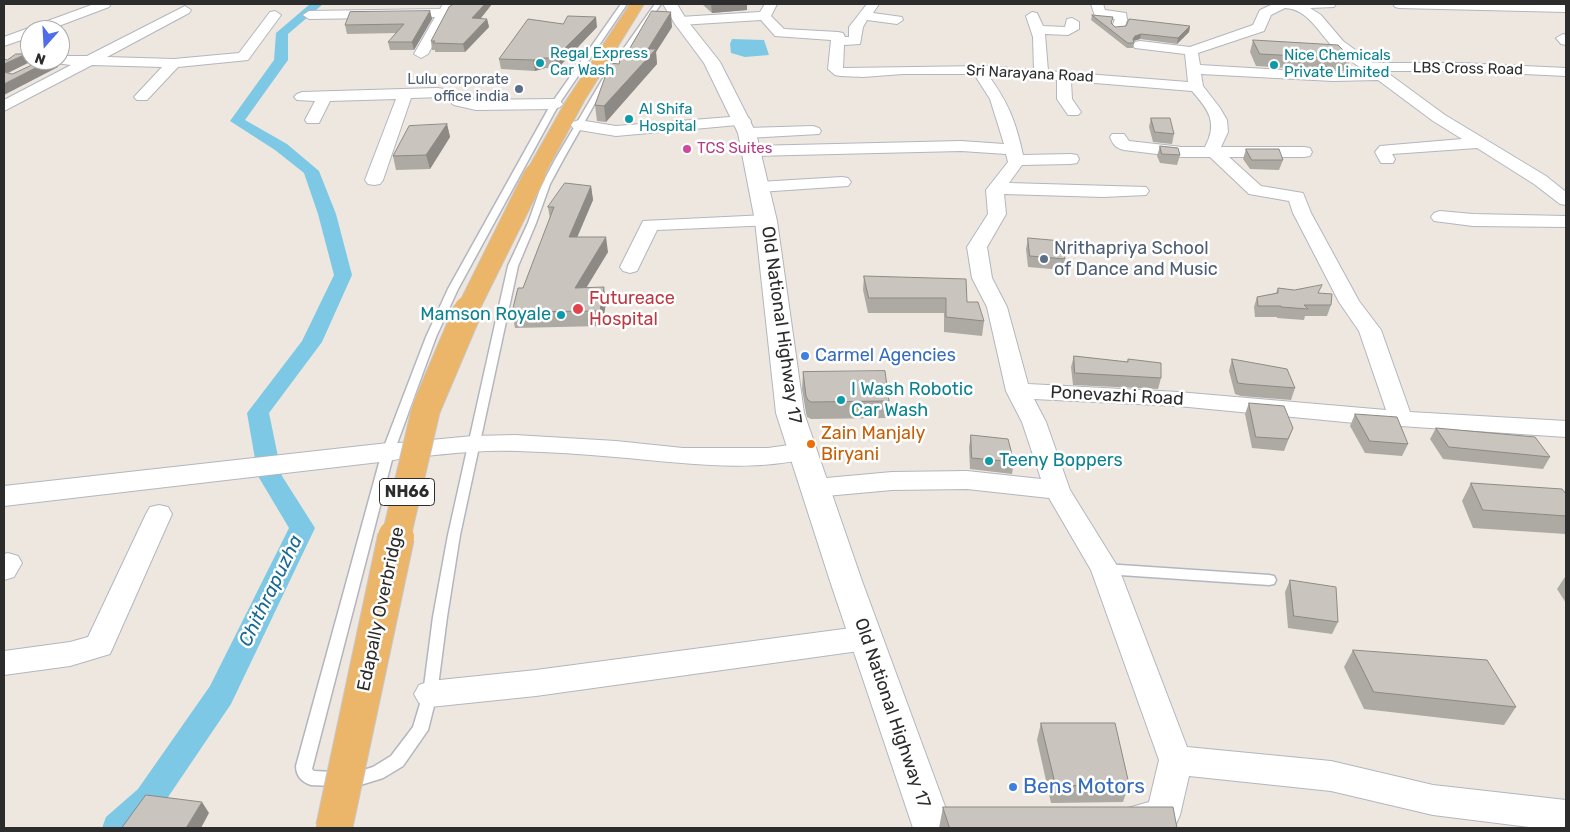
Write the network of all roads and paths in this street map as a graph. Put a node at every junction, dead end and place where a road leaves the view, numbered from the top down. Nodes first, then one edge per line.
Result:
1 (105, 4) edge
2 (624, 4) edge
3 (637, 4) edge
4 (658, 4) edge
5 (873, 4) edge
6 (1097, 4) edge
7 (1330, 4) edge
8 (1399, 4) edge
9 (1286, 5) edge
10 (1504, 5) edge
11 (1566, 8) edge
12 (446, 9) edge
13 (185, 10) dead end
14 (767, 10) edge
15 (675, 12) edge
16 (275, 15) dead end
17 (309, 15) dead end
18 (863, 16) junction
19 (1032, 16) dead end
20 (63, 20) edge
21 (897, 20) dead end
22 (1072, 22) dead end
23 (1119, 27) edge
24 (1039, 30) junction
25 (20, 36) edge
26 (1171, 37) edge
27 (838, 41) junction
28 (4, 42) edge
29 (1211, 44) junction
30 (1140, 45) dead end
31 (1191, 51) junction
32 (421, 54) dead end
33 (70, 60) edge
34 (88, 61) junction
35 (174, 64) junction
36 (1369, 67) junction
37 (1192, 69) junction
38 (978, 70) junction
39 (1566, 72) edge
40 (1041, 73) junction
41 (1065, 75) junction
42 (1383, 76) junction
43 (1196, 87) junction
44 (405, 94) junction
45 (325, 96) junction
46 (142, 97) dead end
47 (302, 97) dead end
48 (555, 104) junction
49 (4, 106) edge
50 (1073, 112) dead end
51 (313, 120) dead end
52 (580, 125) junction
53 (813, 131) dead end
54 (747, 135) junction
55 (1118, 137) dead end
56 (1479, 143) junction
57 (1214, 152) junction
58 (1304, 152) dead end
59 (1015, 155) junction
60 (1071, 159) dead end
61 (1388, 159) dead end
62 (374, 180) dead end
63 (1540, 180) junction
64 (1566, 181) edge
65 (842, 182) dead end
66 (759, 186) junction
67 (996, 188) junction
68 (1140, 191) dead end
69 (1566, 200) edge
70 (1440, 217) dead end
71 (766, 221) junction
72 (1566, 222) edge
73 (630, 266) dead end
74 (1018, 391) junction
75 (1401, 419) junction
76 (1566, 429) edge
77 (473, 444) junction
78 (388, 452) junction
79 (803, 452) junction
80 (816, 488) junction
81 (1058, 490) junction
82 (4, 496) edge
83 (159, 514) dead end
84 (1105, 569) junction
85 (1269, 580) dead end
86 (866, 638) junction
87 (4, 663) edge
88 (430, 694) junction
89 (1176, 760) junction
90 (1566, 816) edge
91 (1167, 819) edge
92 (1110, 820) edge
93 (942, 824) edge
94 (334, 828) edge

1 - 20 street
2 - 48 lane
3 - 94 highway, Edapally Overbridge / NH66, bridge
4 - 52 lane
5 - 18 street
6 - 23 street
7 - 9 street
8 - 10 street
9 - 29 street
9 - 36 street
10 - 11 street
12 - 17 street
12 - 32 street
13 - 34 street
14 - 15 street
14 - 27 street
15 - 54 street, Old National Highway 17
16 - 35 street
18 - 21 street
18 - 27 street
19 - 24 street
22 - 24 street
24 - 40 street
25 - 28 street
26 - 29 street
27 - 38 street, Sri Narayana Road
29 - 31 street
30 - 31 street
31 - 37 street
33 - 34 street
34 - 35 street
34 - 49 street
35 - 46 street
36 - 39 street, LBS Cross Road
36 - 42 street
37 - 42 street
37 - 43 street
38 - 40 street, Sri Narayana Road
38 - 59 street
40 - 41 street, Sri Narayana Road
41 - 43 street, Sri Narayana Road
41 - 50 street
42 - 56 street
43 - 57 street
44 - 45 street
44 - 48 street
44 - 62 street
45 - 47 street
45 - 51 street
48 - 78 lane
52 - 54 street
52 - 77 lane
53 - 54 street
54 - 59 street
54 - 66 street, Old National Highway 17
55 - 57 street
56 - 61 street
56 - 63 street
57 - 58 street
57 - 75 street
59 - 60 street
59 - 67 street
63 - 64 street
63 - 69 street
65 - 66 street
66 - 71 street, Old National Highway 17
67 - 68 street
67 - 74 street
70 - 72 street
71 - 73 street
71 - 79 street, Old National Highway 17
74 - 75 street, Ponevazhi Road
74 - 81 street, Ponevazhi Road
75 - 76 street, Ponevazhi Road
77 - 78 street
77 - 79 street
77 - 88 lane
78 - 82 street
78 - 88 lane
79 - 80 street, Old National Highway 17
80 - 81 street
80 - 86 street, Old National Highway 17
81 - 84 street, Ponevazhi Road
83 - 87 street
84 - 85 lane
84 - 89 street, Ponevazhi Road
86 - 88 street
86 - 93 street, Old National Highway 17
89 - 90 street
89 - 91 street
91 - 92 street

